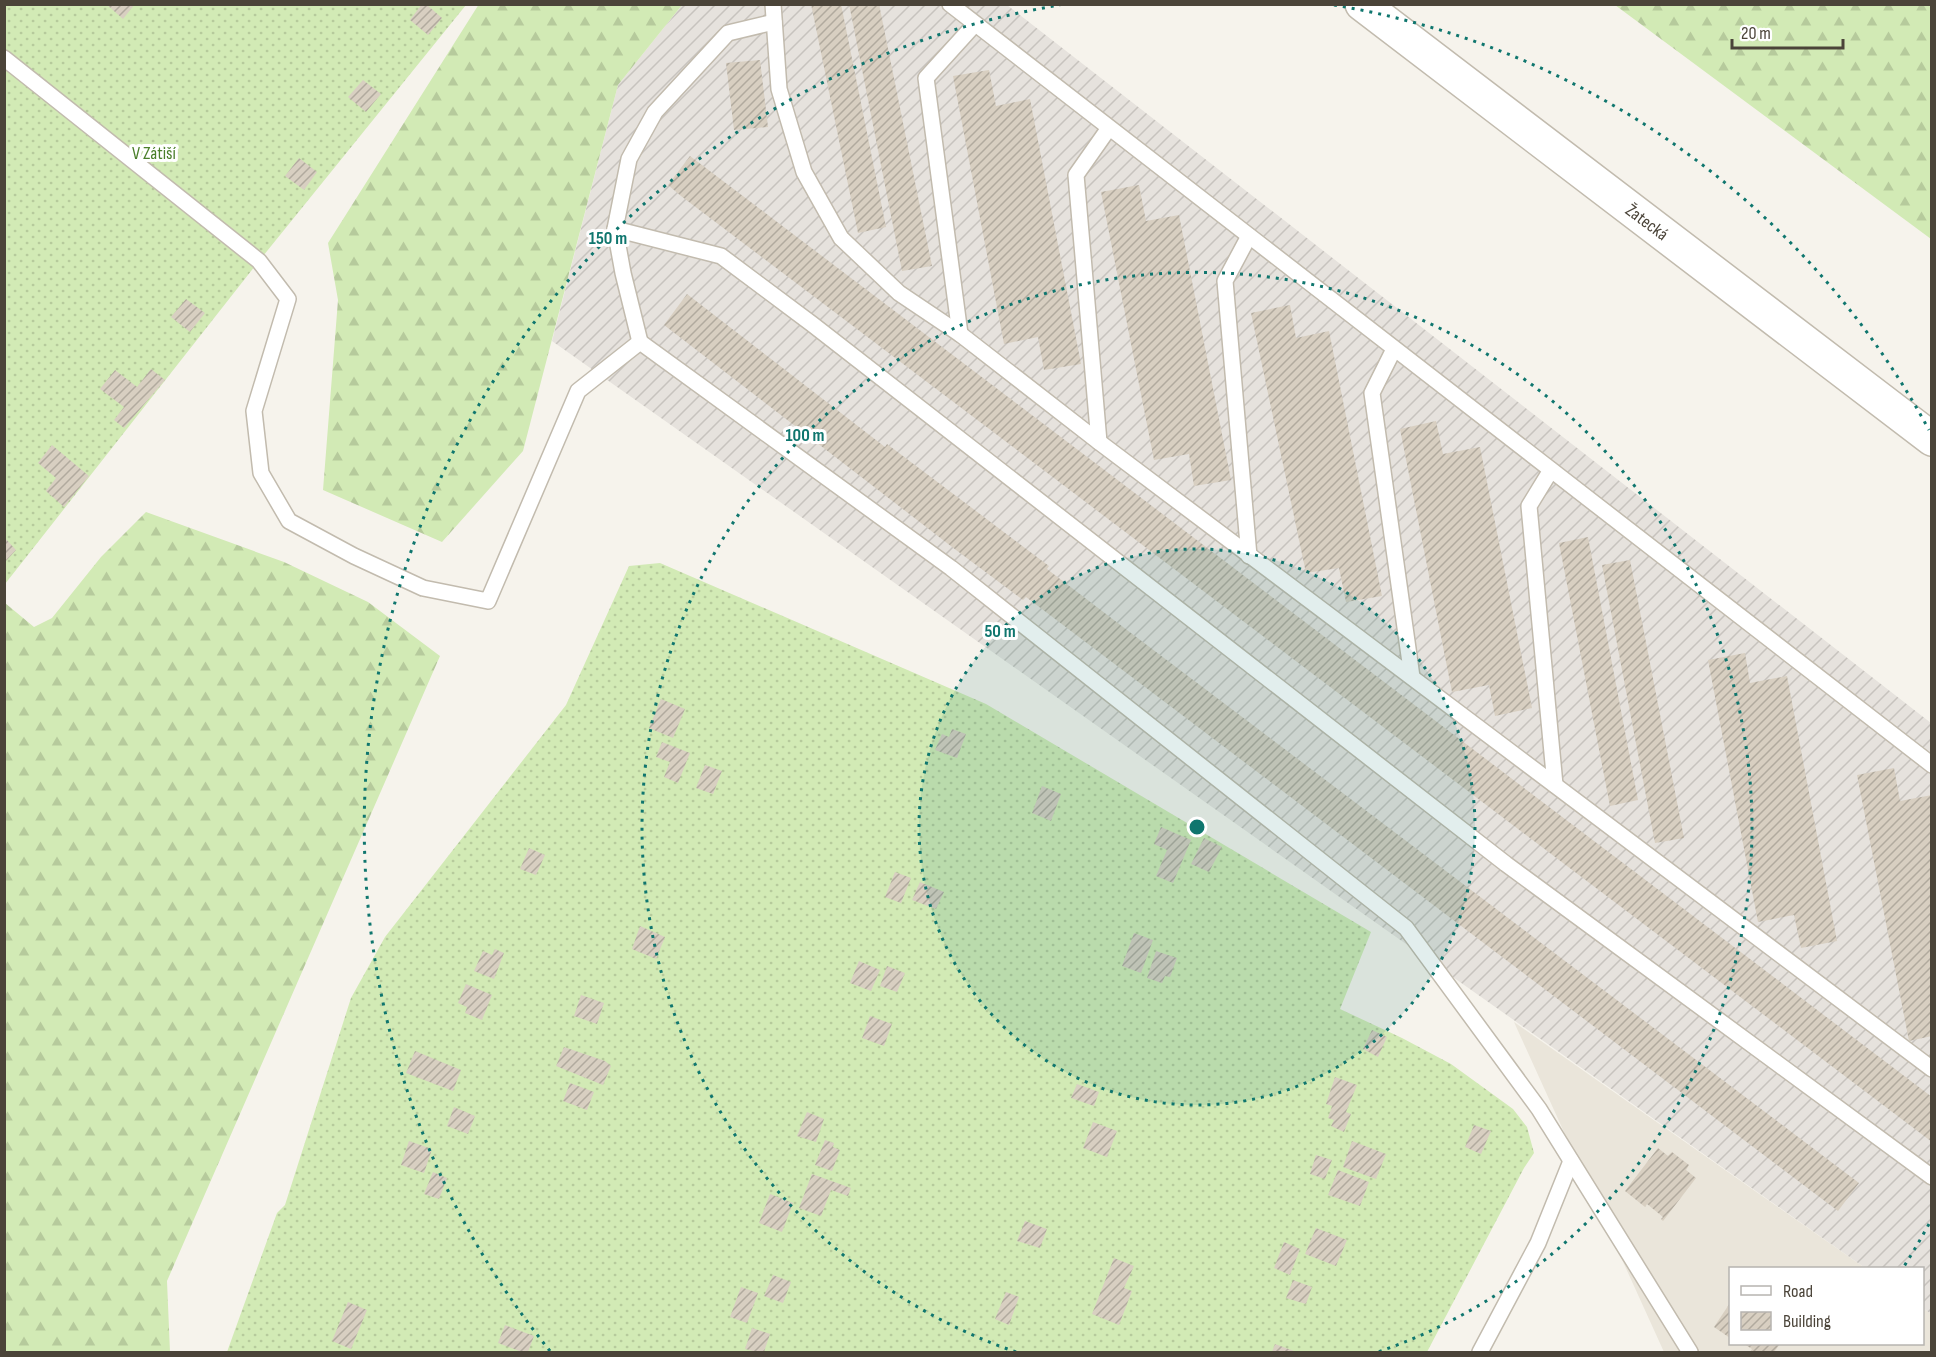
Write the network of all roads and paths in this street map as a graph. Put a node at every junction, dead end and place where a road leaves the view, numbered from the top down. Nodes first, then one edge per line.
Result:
1 (773, 4) edge
2 (950, 4) edge
3 (1362, 4) edge
4 (774, 22) junction
5 (975, 24) junction
6 (4, 58) edge
7 (1109, 128) junction
8 (615, 229) junction
9 (1249, 236) junction
10 (960, 334) junction
11 (640, 342) junction
12 (1394, 349) junction
13 (1932, 439) edge
14 (1099, 442) junction
15 (1551, 470) junction
16 (1249, 556) junction
17 (1412, 677) junction
18 (1932, 765) edge
19 (1555, 785) junction
20 (1932, 1069) edge
21 (1571, 1161) junction
22 (1932, 1177) edge
23 (1480, 1353) edge
24 (1690, 1353) edge

1 - 4 lane
2 - 5 lane
3 - 13 street, Žatecká
4 - 8 lane
4 - 10 lane
5 - 7 lane
5 - 10 lane
6 - 11 lane
7 - 9 lane
7 - 14 lane
8 - 11 lane
8 - 22 lane
9 - 12 lane
9 - 16 lane
10 - 14 lane
11 - 21 lane
12 - 15 lane
12 - 17 lane
14 - 16 lane
15 - 18 lane
15 - 19 lane
16 - 17 lane
17 - 19 lane
19 - 20 lane
21 - 23 lane
21 - 24 lane

